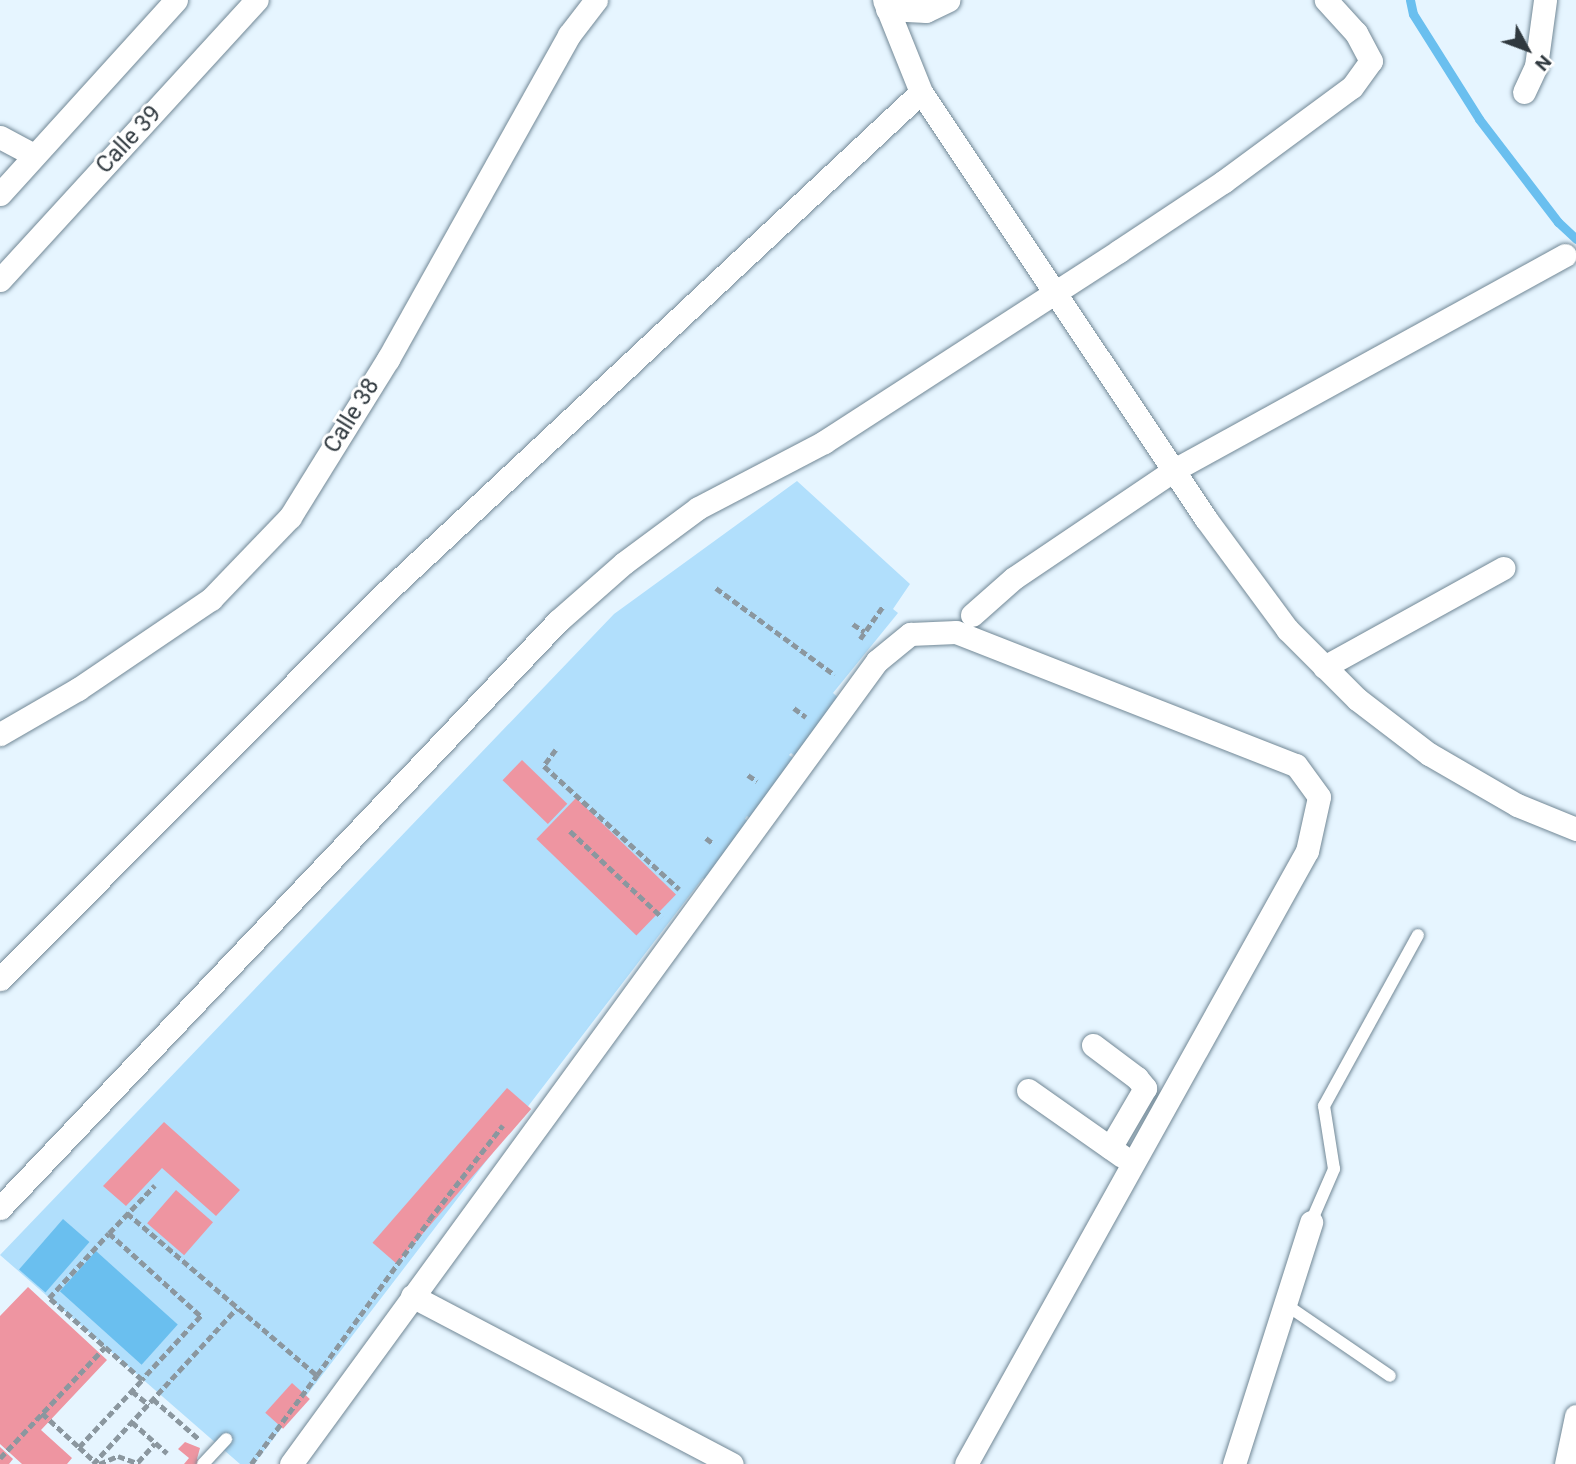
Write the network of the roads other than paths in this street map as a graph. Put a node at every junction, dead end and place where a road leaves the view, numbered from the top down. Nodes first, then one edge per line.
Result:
1 (176, 0) edge
2 (257, 0) edge
3 (596, 0) edge
4 (949, 0) edge
5 (1326, 0) edge
6 (1545, 0) edge
7 (885, 4) edge
8 (921, 92) junction
9 (1524, 92) dead end
10 (0, 137) edge
11 (34, 156) junction
12 (0, 194) edge
13 (1565, 255) dead end
14 (0, 280) edge
15 (1054, 292) junction
16 (1174, 470) junction
17 (1503, 568) dead end
18 (972, 615) dead end
19 (1324, 667) junction
20 (0, 734) edge
21 (1576, 828) edge
22 (1418, 936) dead end
23 (0, 979) edge
24 (1093, 1045) dead end
25 (1028, 1090) dead end
26 (1110, 1148) junction
27 (1133, 1164) junction
28 (0, 1208) edge
29 (1311, 1222) joint
30 (412, 1296) junction
31 (1284, 1304) junction
32 (1390, 1376) dead end
33 (1576, 1416) edge
34 (226, 1438) dead end
35 (203, 1464) edge
36 (290, 1464) edge
37 (732, 1464) edge
38 (966, 1464) edge
39 (1234, 1464) edge
40 (1566, 1464) edge

1 - 11 street
2 - 14 street, Calle 39
3 - 20 street, Calle 38
4 - 7 street
5 - 15 street
6 - 9 street
7 - 8 street
8 - 15 street
8 - 23 street
10 - 11 street
11 - 12 street
13 - 16 street
15 - 16 street
15 - 28 street
16 - 18 street
16 - 19 street
17 - 19 street
19 - 21 street
22 - 29 lane
24 - 26 street
25 - 26 street
26 - 27 street
27 - 30 street
27 - 38 street
29 - 31 street
30 - 36 street
30 - 37 street
31 - 32 lane
31 - 39 street
33 - 40 street
34 - 35 lane

